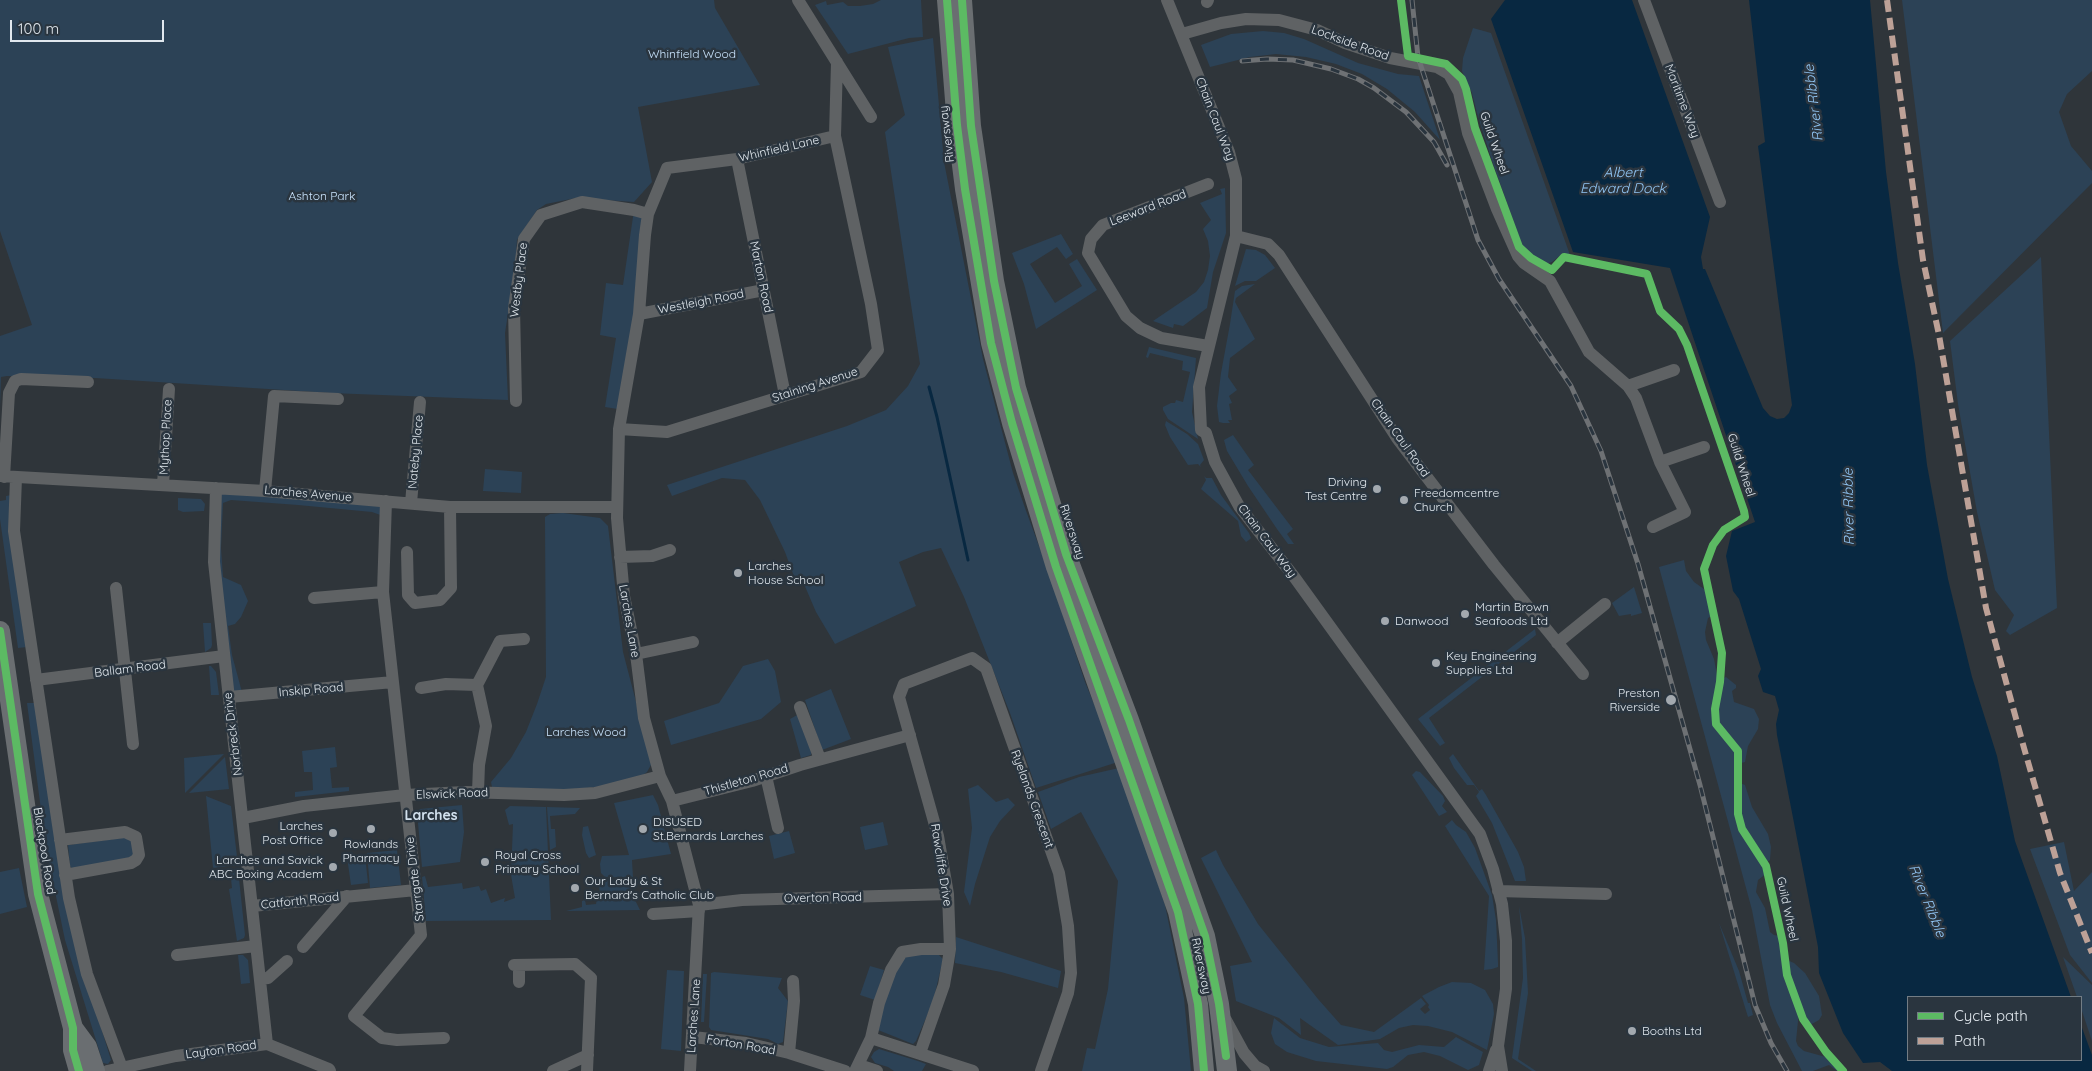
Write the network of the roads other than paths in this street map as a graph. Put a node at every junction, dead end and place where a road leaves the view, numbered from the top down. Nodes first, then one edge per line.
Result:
1 (798, 0) edge
2 (947, 0) edge
3 (962, 0) edge
4 (1167, 0) edge
5 (1644, 0) edge
6 (1182, 34) junction
7 (837, 62) junction
8 (871, 117) dead end
9 (835, 136) junction
10 (737, 159) junction
11 (668, 168) joint
12 (1208, 184) dead end
13 (1720, 202) dead end
14 (648, 214) junction
15 (1236, 236) junction
16 (764, 290) junction
17 (639, 314) junction
18 (1208, 346) junction
19 (1674, 370) dead end
20 (88, 382) dead end
21 (1628, 386) junction
22 (168, 389) dead end
23 (785, 395) junction
24 (338, 399) dead end
25 (420, 402) dead end
26 (516, 402) dead end
27 (620, 429) junction
28 (1704, 447) dead end
29 (1660, 462) junction
30 (7, 477) edge
31 (163, 485) junction
32 (216, 488) junction
33 (265, 491) junction
34 (386, 501) junction
35 (412, 503) junction
36 (450, 507) junction
37 (617, 508) junction
38 (1654, 527) dead end
39 (670, 550) dead end
40 (407, 552) dead end
41 (620, 557) junction
42 (384, 570) junction
43 (407, 570) junction
44 (116, 588) dead end
45 (383, 592) junction
46 (314, 598) dead end
47 (1605, 604) dead end
48 (0, 631) edge
49 (524, 639) dead end
50 (693, 642) dead end
51 (1557, 642) junction
52 (636, 654) junction
53 (224, 656) junction
54 (124, 670) junction
55 (1583, 674) dead end
56 (36, 680) junction
57 (393, 682) junction
58 (477, 685) junction
59 (421, 688) dead end
60 (229, 697) junction
61 (800, 707) dead end
62 (6, 719) edge
63 (910, 734) junction
64 (133, 744) dead end
65 (820, 760) junction
66 (660, 776) junction
67 (766, 776) junction
68 (478, 792) junction
69 (405, 795) junction
70 (672, 801) junction
71 (243, 818) junction
72 (778, 828) dead end
73 (60, 840) junction
74 (65, 875) junction
75 (416, 890) junction
76 (1498, 891) junction
77 (948, 894) junction
78 (1606, 894) dead end
79 (347, 896) junction
80 (252, 906) junction
81 (699, 908) junction
82 (653, 914) dead end
83 (256, 946) junction
84 (303, 947) dead end
85 (950, 949) junction
86 (177, 955) dead end
87 (287, 961) dead end
88 (260, 979) junction
89 (793, 981) dead end
90 (519, 982) dead end
91 (1219, 1004) junction
92 (73, 1028) junction
93 (692, 1037) junction
94 (444, 1038) dead end
95 (871, 1038) junction
96 (268, 1044) junction
97 (1498, 1046) junction
98 (789, 1053) junction
99 (920, 1053) junction
100 (588, 1055) junction
101 (122, 1068) junction
102 (857, 1068) edge
103 (79, 1071) edge
104 (95, 1071) edge
105 (107, 1071) edge
106 (330, 1071) edge
107 (553, 1071) edge
108 (586, 1071) edge
109 (690, 1071) edge
110 (845, 1071) edge
111 (878, 1071) edge
112 (973, 1071) edge
113 (1041, 1071) edge
114 (1204, 1071) edge
115 (1227, 1071) edge
116 (1264, 1071) edge
117 (1489, 1071) edge
118 (1502, 1071) edge

1 - 7 street
2 - 114 highway, Riversway
3 - 91 highway, Riversway
4 - 6 street, Chain Caul Way
5 - 13 street, Maritime Way
6 - 15 street, Chain Caul Way
6 - 21 street, Lockside Road
7 - 8 street
7 - 9 street, Whinfield Lane
9 - 10 street, Whinfield Lane
9 - 23 street, Staining Avenue
10 - 11 street, Whinfield Lane
10 - 16 street, Marton Road
11 - 14 street, Larches Lane
12 - 18 street, Leeward Road
14 - 17 street, Larches Lane
14 - 26 street, Westby Place
15 - 18 street, Chain Caul Way
15 - 51 street, Chain Caul Road
16 - 17 street, Westleigh Road
16 - 23 street, Marton Road
17 - 27 street, Larches Lane
18 - 76 street, Chain Caul Way
19 - 21 street
20 - 30 street, Blackpool Road
21 - 29 street, Lockside Road
22 - 31 street, Mythop Place
23 - 27 street, Staining Avenue
24 - 33 street
25 - 35 street, Nateby Place
27 - 37 street, Larches Lane
28 - 29 street
29 - 38 street, Lockside Road
30 - 31 street, Larches Avenue
30 - 56 street, Blackpool Road
31 - 32 street, Larches Avenue
32 - 33 street, Larches Avenue
32 - 53 street, Norbreck Drive
33 - 34 street, Larches Avenue
34 - 35 street, Larches Avenue
34 - 42 street, Starrgate Drive
35 - 36 street, Larches Avenue
36 - 37 street, Larches Avenue
36 - 43 street
37 - 41 street, Larches Lane
39 - 41 street
40 - 43 street
41 - 52 street, Larches Lane
42 - 43 street
42 - 45 street, Starrgate Drive
44 - 54 street
45 - 46 street
45 - 57 street, Starrgate Drive
47 - 51 street
48 - 62 highway, Blackpool Road
49 - 58 street
50 - 52 street
51 - 55 street, Chain Caul Road
52 - 66 street, Larches Lane
53 - 54 street, Ballam Road
53 - 60 street, Norbreck Drive
54 - 56 street, Ballam Road
54 - 64 street
56 - 73 street, Blackpool Road
57 - 60 street, Inskip Road
57 - 69 street, Starrgate Drive
58 - 59 street
58 - 68 street
60 - 71 street, Norbreck Drive
61 - 65 street
62 - 92 highway, Blackpool Road
63 - 65 street, Thistleton Road
63 - 77 street, Rawcliffe Drive
63 - 113 street, Ryelands Crescent
65 - 67 street, Thistleton Road
66 - 68 street, Elswick Road
66 - 70 street, Larches Lane
67 - 70 street, Thistleton Road
67 - 72 street
68 - 69 street, Elswick Road
69 - 71 street, Elswick Road
69 - 75 street, Starrgate Drive
70 - 81 street, Larches Lane
71 - 80 street, Norbreck Drive
73 - 74 street, Blackpool Road
73 - 74 street
74 - 101 street, Blackpool Road
75 - 79 street, Catforth Road
75 - 94 street, Starrgate Drive
76 - 78 street
76 - 97 street, Chain Caul Way
77 - 81 street, Overton Road
77 - 85 street, Rawcliffe Drive
79 - 80 street, Catforth Road
79 - 84 street, Catforth Road
80 - 83 street, Norbreck Drive
81 - 82 street, Overton Road
81 - 93 street, Larches Lane
83 - 86 street
83 - 88 street, Norbreck Drive
85 - 95 street
85 - 99 street, Rawcliffe Drive
87 - 88 street
88 - 96 street, Norbreck Drive
89 - 98 street, Forton Road
90 - 100 street
91 - 115 highway, Riversway
91 - 116 street
92 - 103 highway, Blackpool Road
92 - 104 highway, Blackpool Road
93 - 98 street, Forton Road
93 - 109 street, Larches Lane
95 - 99 street
95 - 102 street
96 - 101 street, Layton Road
96 - 106 street, Layton Road
97 - 117 street, Chain Caul Way
97 - 118 street, Chain Caul Way
98 - 110 street, Forton Road
99 - 112 street
100 - 107 street
100 - 108 street
101 - 105 street, Layton Road
102 - 111 street

